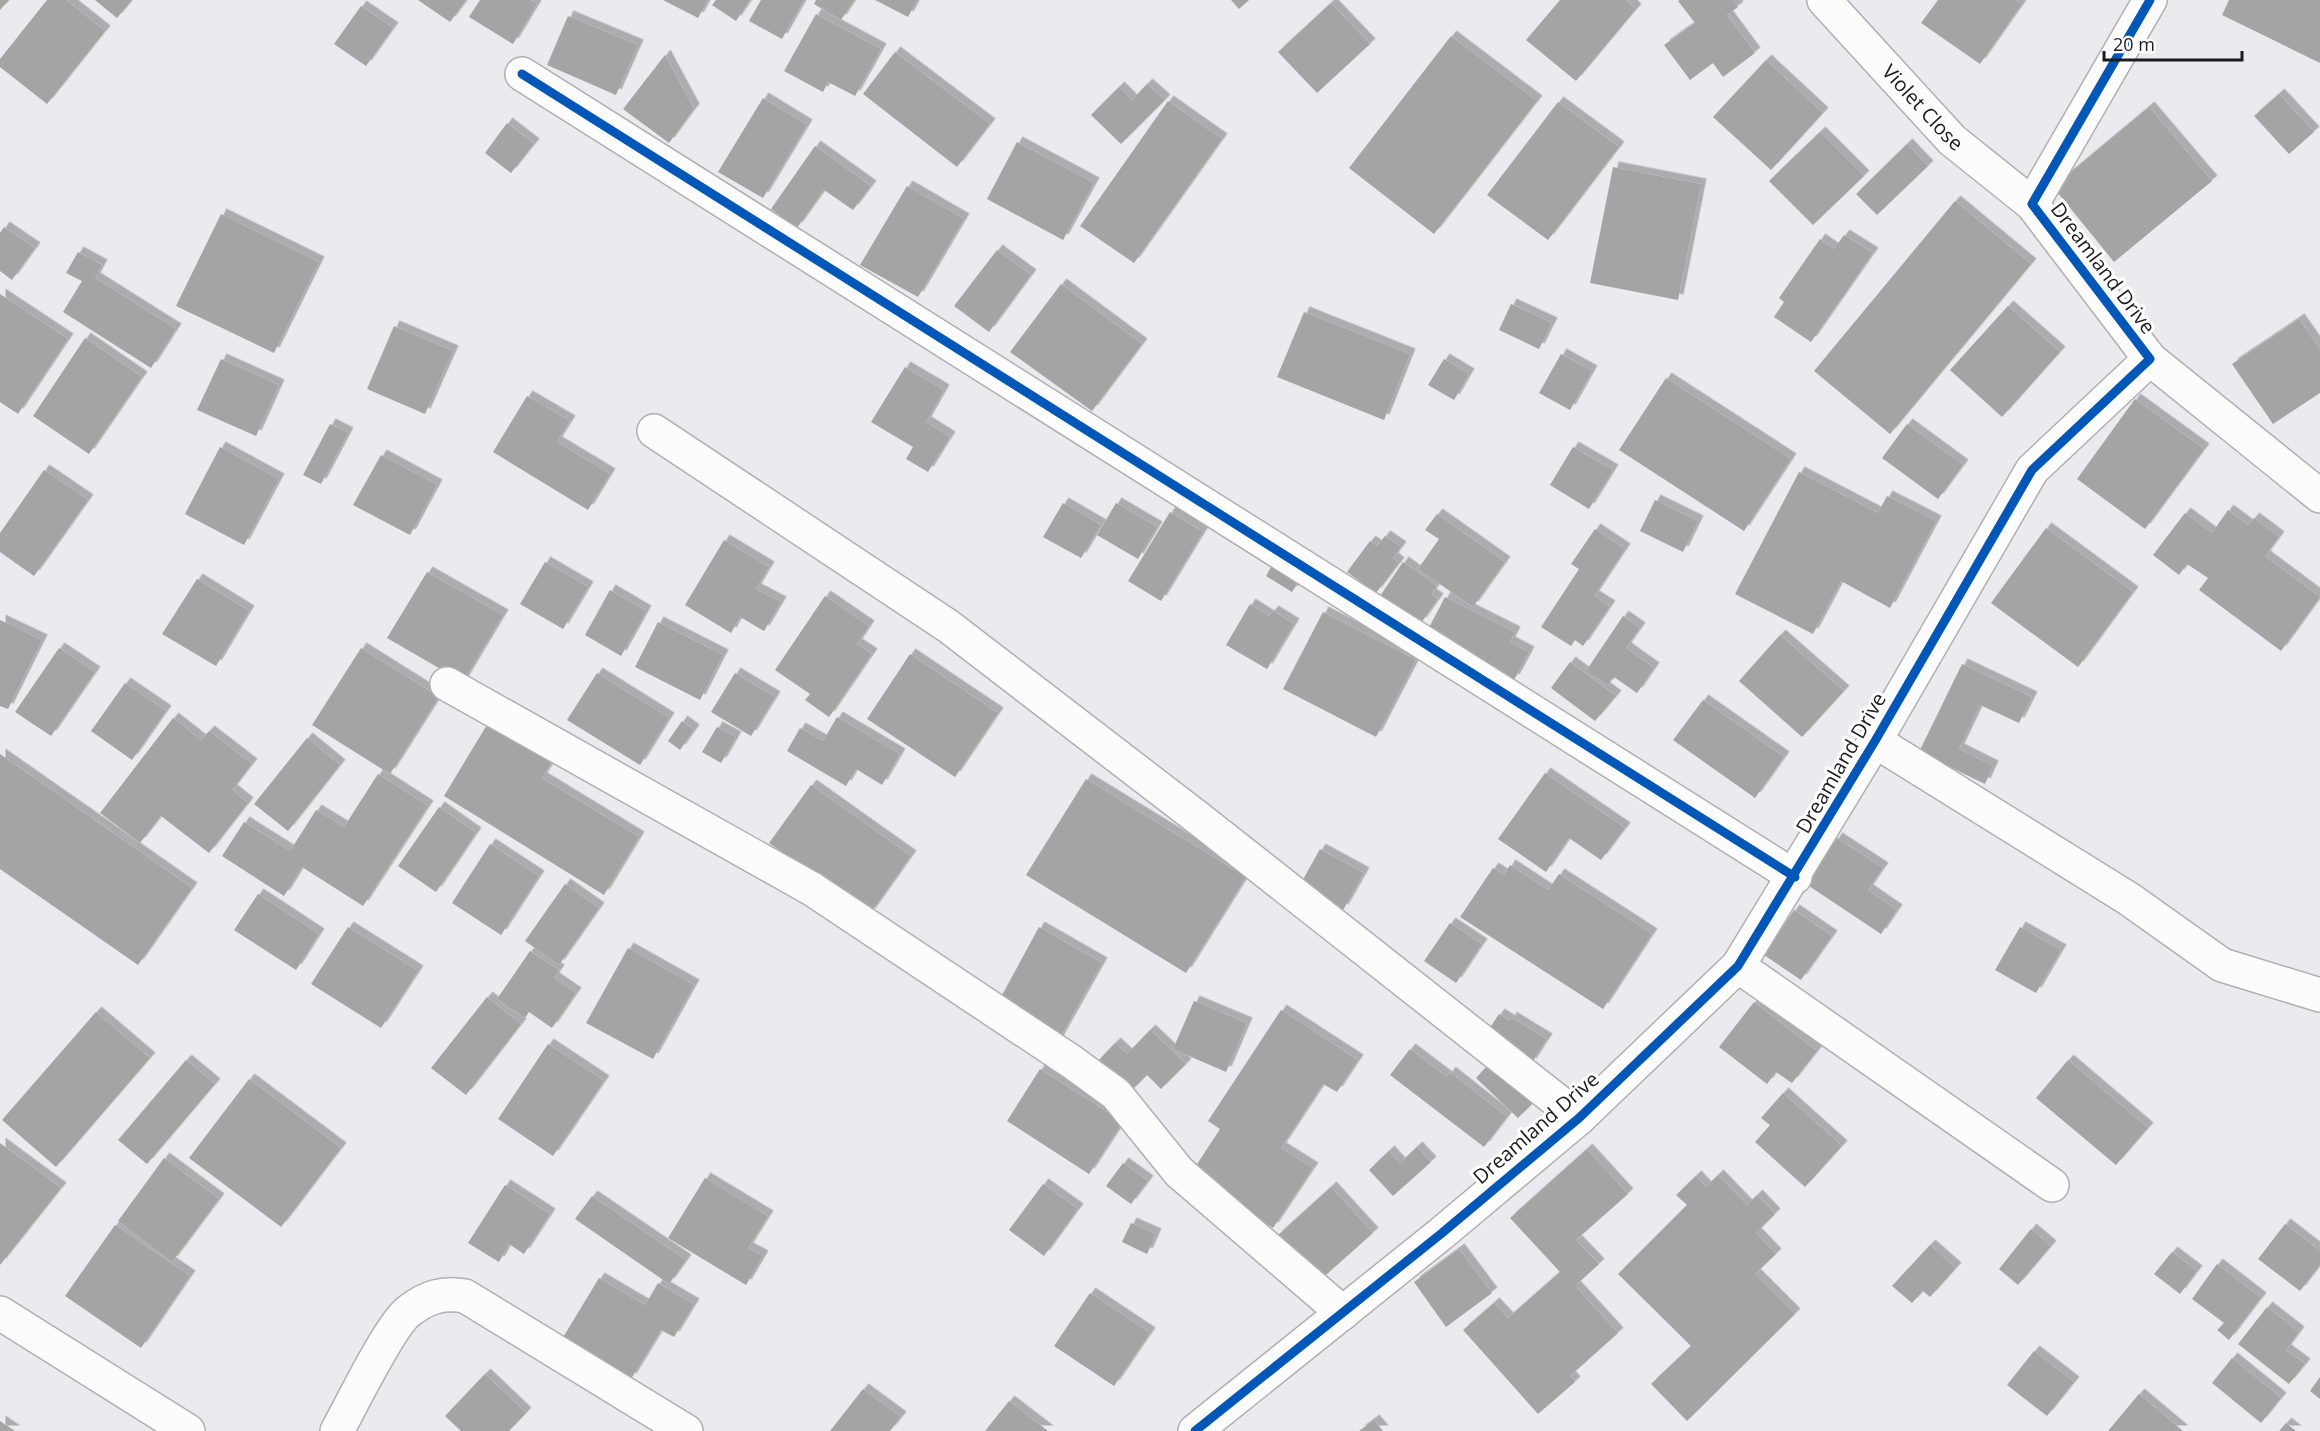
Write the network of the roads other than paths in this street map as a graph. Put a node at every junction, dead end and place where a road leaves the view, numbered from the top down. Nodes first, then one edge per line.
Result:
1 (1824, 0) edge
2 (2150, 0) edge
3 (522, 74) dead end
4 (2032, 204) junction
5 (2150, 358) junction
6 (654, 431) dead end
7 (2320, 496) edge
8 (447, 684) dead end
9 (1875, 741) junction
10 (1795, 877) junction
11 (1738, 966) junction
12 (2320, 995) edge
13 (1579, 1118) junction
14 (2052, 1185) dead end
15 (0, 1313) edge
16 (1342, 1313) junction
17 (188, 1431) edge
18 (338, 1431) edge
19 (686, 1431) edge
20 (1195, 1431) edge

1 - 4 street, Violet Close
2 - 4 street, Dreamland Drive
3 - 10 street
4 - 5 street, Dreamland Drive
5 - 7 street
5 - 9 street, Dreamland Drive
6 - 13 street
8 - 16 street
9 - 10 street, Dreamland Drive
9 - 12 street
10 - 11 street, Dreamland Drive
11 - 13 street, Dreamland Drive
11 - 14 street
13 - 16 street, Dreamland Drive
15 - 17 street
16 - 20 street, Dreamland Drive
18 - 19 street

